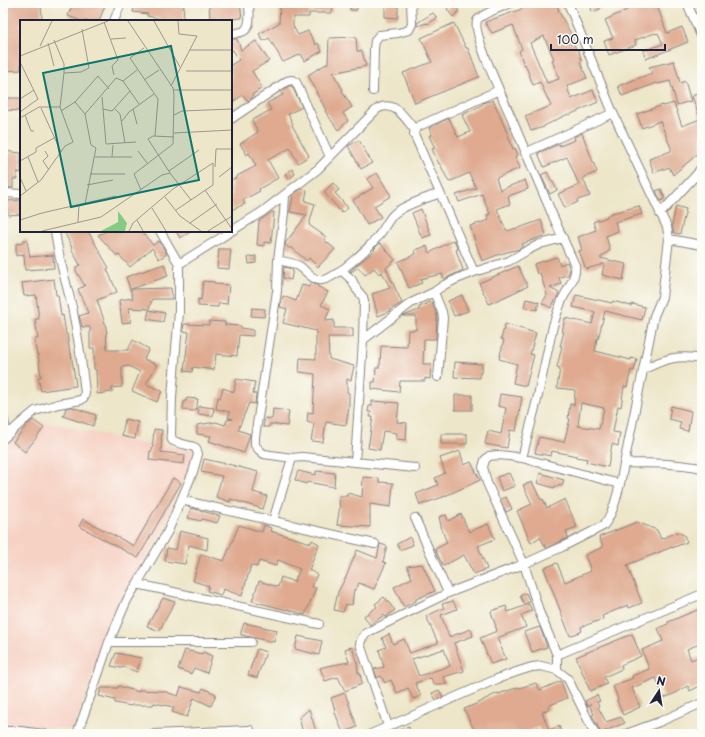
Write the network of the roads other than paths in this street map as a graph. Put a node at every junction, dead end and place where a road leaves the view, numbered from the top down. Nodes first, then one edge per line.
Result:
1 (120, 3) edge
2 (249, 3) edge
3 (411, 3) edge
4 (511, 3) edge
5 (568, 3) edge
6 (687, 3) edge
7 (114, 20) edge
8 (232, 34) edge
9 (702, 38) edge
10 (499, 90) junction
11 (373, 91) dead end
12 (613, 113) junction
13 (232, 118) edge
14 (415, 130) junction
15 (525, 153) junction
16 (330, 157) junction
17 (702, 166) edge
18 (440, 192) junction
19 (3, 193) edge
20 (20, 194) edge
21 (285, 195) junction
22 (660, 214) junction
23 (232, 231) edge
24 (55, 232) edge
25 (161, 232) edge
26 (230, 232) edge
27 (563, 238) junction
28 (670, 238) junction
29 (702, 245) edge
30 (278, 260) junction
31 (179, 264) junction
32 (341, 270) junction
33 (474, 272) junction
34 (434, 292) junction
35 (363, 340) junction
36 (702, 358) edge
37 (643, 370) junction
38 (438, 377) dead end
39 (3, 416) edge
40 (5, 437) edge
41 (292, 458) junction
42 (522, 458) junction
43 (355, 462) junction
44 (624, 463) junction
45 (415, 468) dead end
46 (702, 468) edge
47 (620, 484) junction
48 (181, 500) junction
49 (415, 518) dead end
50 (273, 521) junction
51 (375, 544) dead end
52 (524, 564) junction
53 (137, 584) junction
54 (448, 593) junction
55 (702, 594) edge
56 (319, 624) dead end
57 (109, 642) junction
58 (251, 642) dead end
59 (557, 656) junction
60 (557, 670) junction
61 (702, 703) edge
62 (388, 726) junction
63 (250, 730) dead end
64 (3, 731) edge
65 (44, 734) edge
66 (77, 734) edge
67 (154, 734) edge
68 (371, 734) edge
69 (595, 734) edge
70 (626, 734) edge

1 - 7 street
2 - 8 street
3 - 11 street
4 - 10 street
5 - 12 street
6 - 9 street
10 - 14 street
10 - 15 street
12 - 15 street
12 - 22 street
13 - 16 street
14 - 16 street
14 - 18 street
15 - 27 street
16 - 21 street
17 - 22 street
18 - 32 street
18 - 33 street
19 - 20 street
21 - 23 street
21 - 30 street
22 - 28 street
24 - 40 street
25 - 31 street
26 - 31 street
27 - 33 street
27 - 42 street
28 - 29 street
28 - 37 street
30 - 32 street
30 - 41 street
31 - 48 street
32 - 35 street
33 - 34 street
34 - 35 street
34 - 38 street
35 - 43 street
36 - 37 street
37 - 44 street
39 - 40 street
41 - 43 street
41 - 50 street
42 - 47 street
42 - 52 street
43 - 45 street
44 - 46 street
44 - 47 street
47 - 52 street
48 - 50 street
48 - 53 street
49 - 54 street
50 - 51 street
52 - 54 street
52 - 59 street
53 - 56 street
53 - 57 street
54 - 62 street
55 - 59 street
57 - 58 street
57 - 66 street
59 - 60 street
60 - 62 street
60 - 69 street
61 - 70 street
62 - 68 street
63 - 67 street
64 - 65 street

